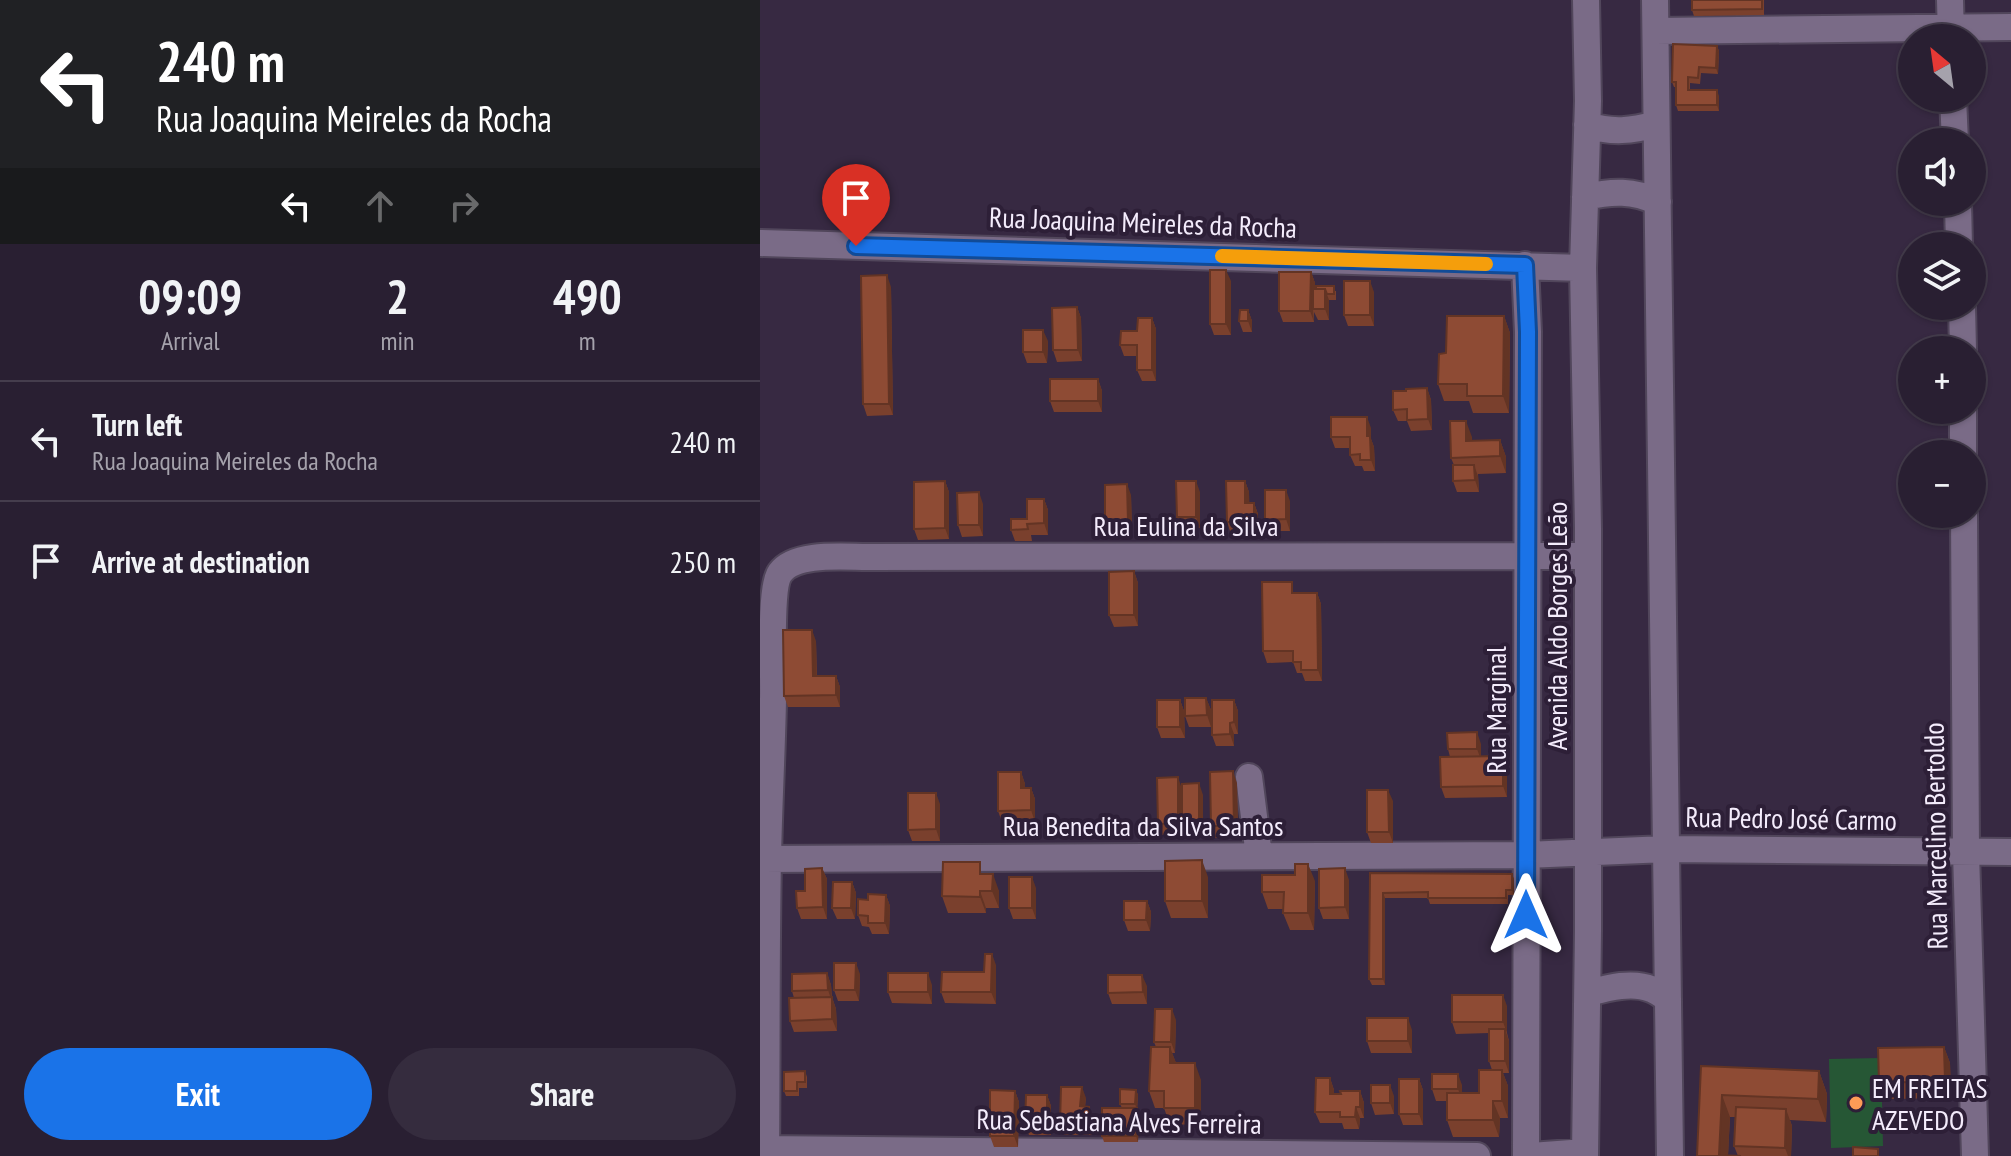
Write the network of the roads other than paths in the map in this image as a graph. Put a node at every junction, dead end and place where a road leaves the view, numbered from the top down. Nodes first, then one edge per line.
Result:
1 (1586, 0) edge
2 (1655, 0) edge
3 (1950, 0) edge
4 (1951, 24) edge
5 (2011, 27) edge
6 (1986, 30) edge
7 (1656, 31) junction
8 (1898, 33) edge
9 (1656, 124) junction
10 (1587, 125) junction
11 (1585, 197) junction
12 (1658, 202) junction
13 (760, 243) edge
14 (1525, 265) junction
15 (1583, 268) junction
16 (1964, 528) edge
17 (1587, 556) junction
18 (1528, 558) junction
19 (1249, 777) dead end
20 (1666, 849) junction
21 (1588, 852) junction
22 (1966, 852) junction
23 (2011, 852) edge
24 (1526, 855) junction
25 (1259, 856) junction
26 (764, 859) edge
27 (1588, 993) junction
28 (1668, 999) junction
29 (764, 1152) edge
30 (1585, 1154) edge
31 (1477, 1156) edge
32 (1529, 1156) edge
33 (1670, 1156) edge
34 (1975, 1156) edge

1 - 10 street, Avenida Aldo Borges Leão
2 - 7 street
3 - 4 street
5 - 6 street
7 - 8 street
7 - 9 street
9 - 10 street
9 - 12 street
10 - 11 street, Avenida Aldo Borges Leão
11 - 12 street
11 - 15 street, Avenida Aldo Borges Leão
12 - 20 street
13 - 14 street, Rua Joaquina Meireles da Rocha
14 - 15 street, Rua Joaquina Meireles da Rocha
14 - 18 street, Rua Marginal
15 - 17 street, Avenida Aldo Borges Leão
16 - 22 street, Rua Marcelino Bertoldo
17 - 18 street, Rua Eulina da Silva
17 - 21 street, Avenida Aldo Borges Leão
18 - 24 street, Rua Marginal
18 - 26 street, Rua Eulina da Silva
19 - 25 street
20 - 21 street, Rua Pedro José Carmo
20 - 22 street, Rua Pedro José Carmo
20 - 28 street
21 - 24 street, Rua Benedita da Silva Santos
21 - 27 street, Avenida Aldo Borges Leão
22 - 23 street, Rua Pedro José Carmo
22 - 34 street, Rua Marcelino Bertoldo
24 - 25 street, Rua Benedita da Silva Santos
24 - 32 street, Rua Marginal
25 - 26 street, Rua Benedita da Silva Santos
26 - 29 street
27 - 28 street
27 - 30 street, Avenida Aldo Borges Leão
28 - 33 street
29 - 31 street, Rua Sebastiana Alves Ferreira
30 - 32 street

